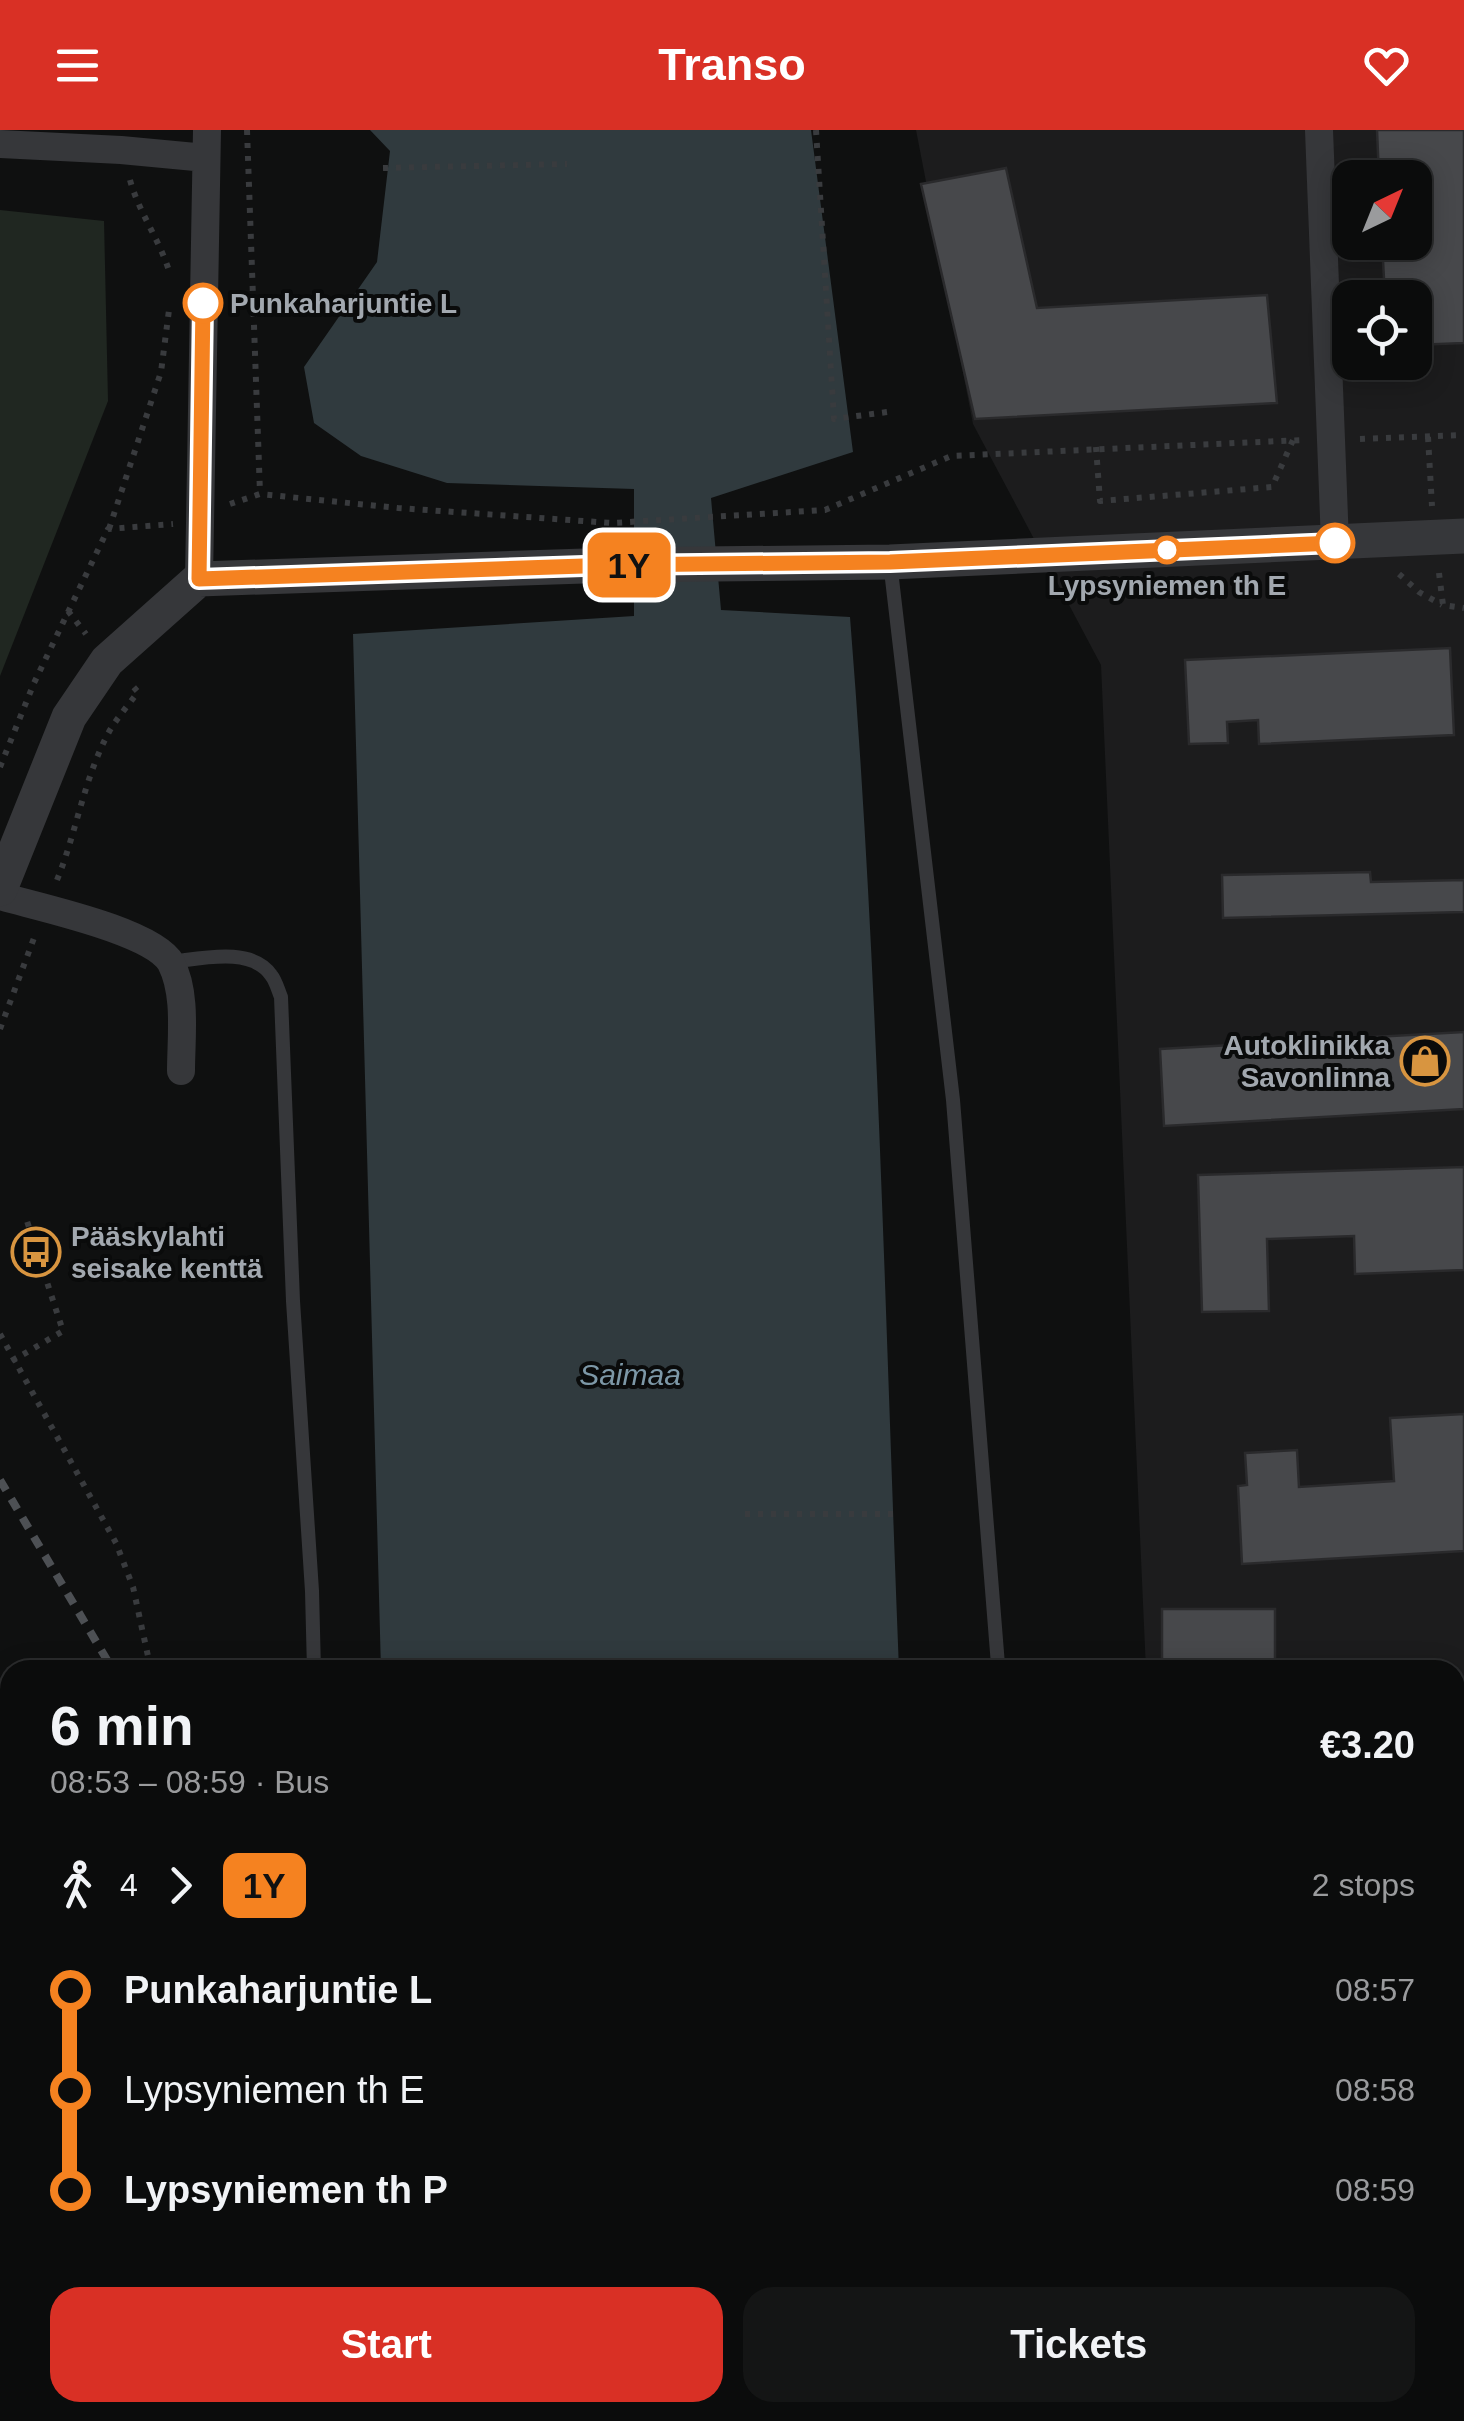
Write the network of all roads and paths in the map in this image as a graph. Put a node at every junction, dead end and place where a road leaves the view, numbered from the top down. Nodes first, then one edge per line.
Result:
1 (247, 130) edge
2 (816, 130) edge
3 (1319, 130) edge
4 (0, 144) edge
5 (207, 144) edge
6 (121, 150) junction
7 (568, 164) dead end
8 (383, 168) dead end
9 (173, 285) dead end
10 (170, 302) dead end
11 (887, 412) dead end
12 (1464, 434) edge
13 (1292, 440) junction
14 (1330, 441) junction
15 (1096, 447) junction
16 (260, 494) junction
17 (199, 521) junction
18 (108, 529) junction
19 (1464, 536) edge
20 (1335, 543) junction
21 (890, 562) junction
22 (1392, 570) dead end
23 (199, 579) junction
24 (1443, 605) dead end
25 (0, 767) edge
26 (0, 892) edge
27 (170, 962) junction
28 (181, 1071) dead end
29 (25, 1215) dead end
30 (0, 1334) edge
31 (12, 1361) junction
32 (745, 1514) dead end
33 (899, 1514) dead end
34 (149, 1660) edge
35 (314, 1660) edge
36 (998, 1660) edge

1 - 16 path
2 - 11 path
3 - 14 street
4 - 6 street
5 - 6 street
5 - 17 street
6 - 9 path
7 - 8 path
10 - 18 path
12 - 14 path
13 - 14 path
13 - 15 path
13 - 15 path
14 - 20 street
15 - 16 path
16 - 17 path
17 - 18 path
17 - 23 street
18 - 25 path
19 - 20 street
20 - 21 street
21 - 23 street
21 - 36 lane
22 - 24 path
23 - 26 street
26 - 27 street
27 - 28 street
27 - 35 lane
29 - 31 path
30 - 31 path
31 - 34 path
32 - 33 path

